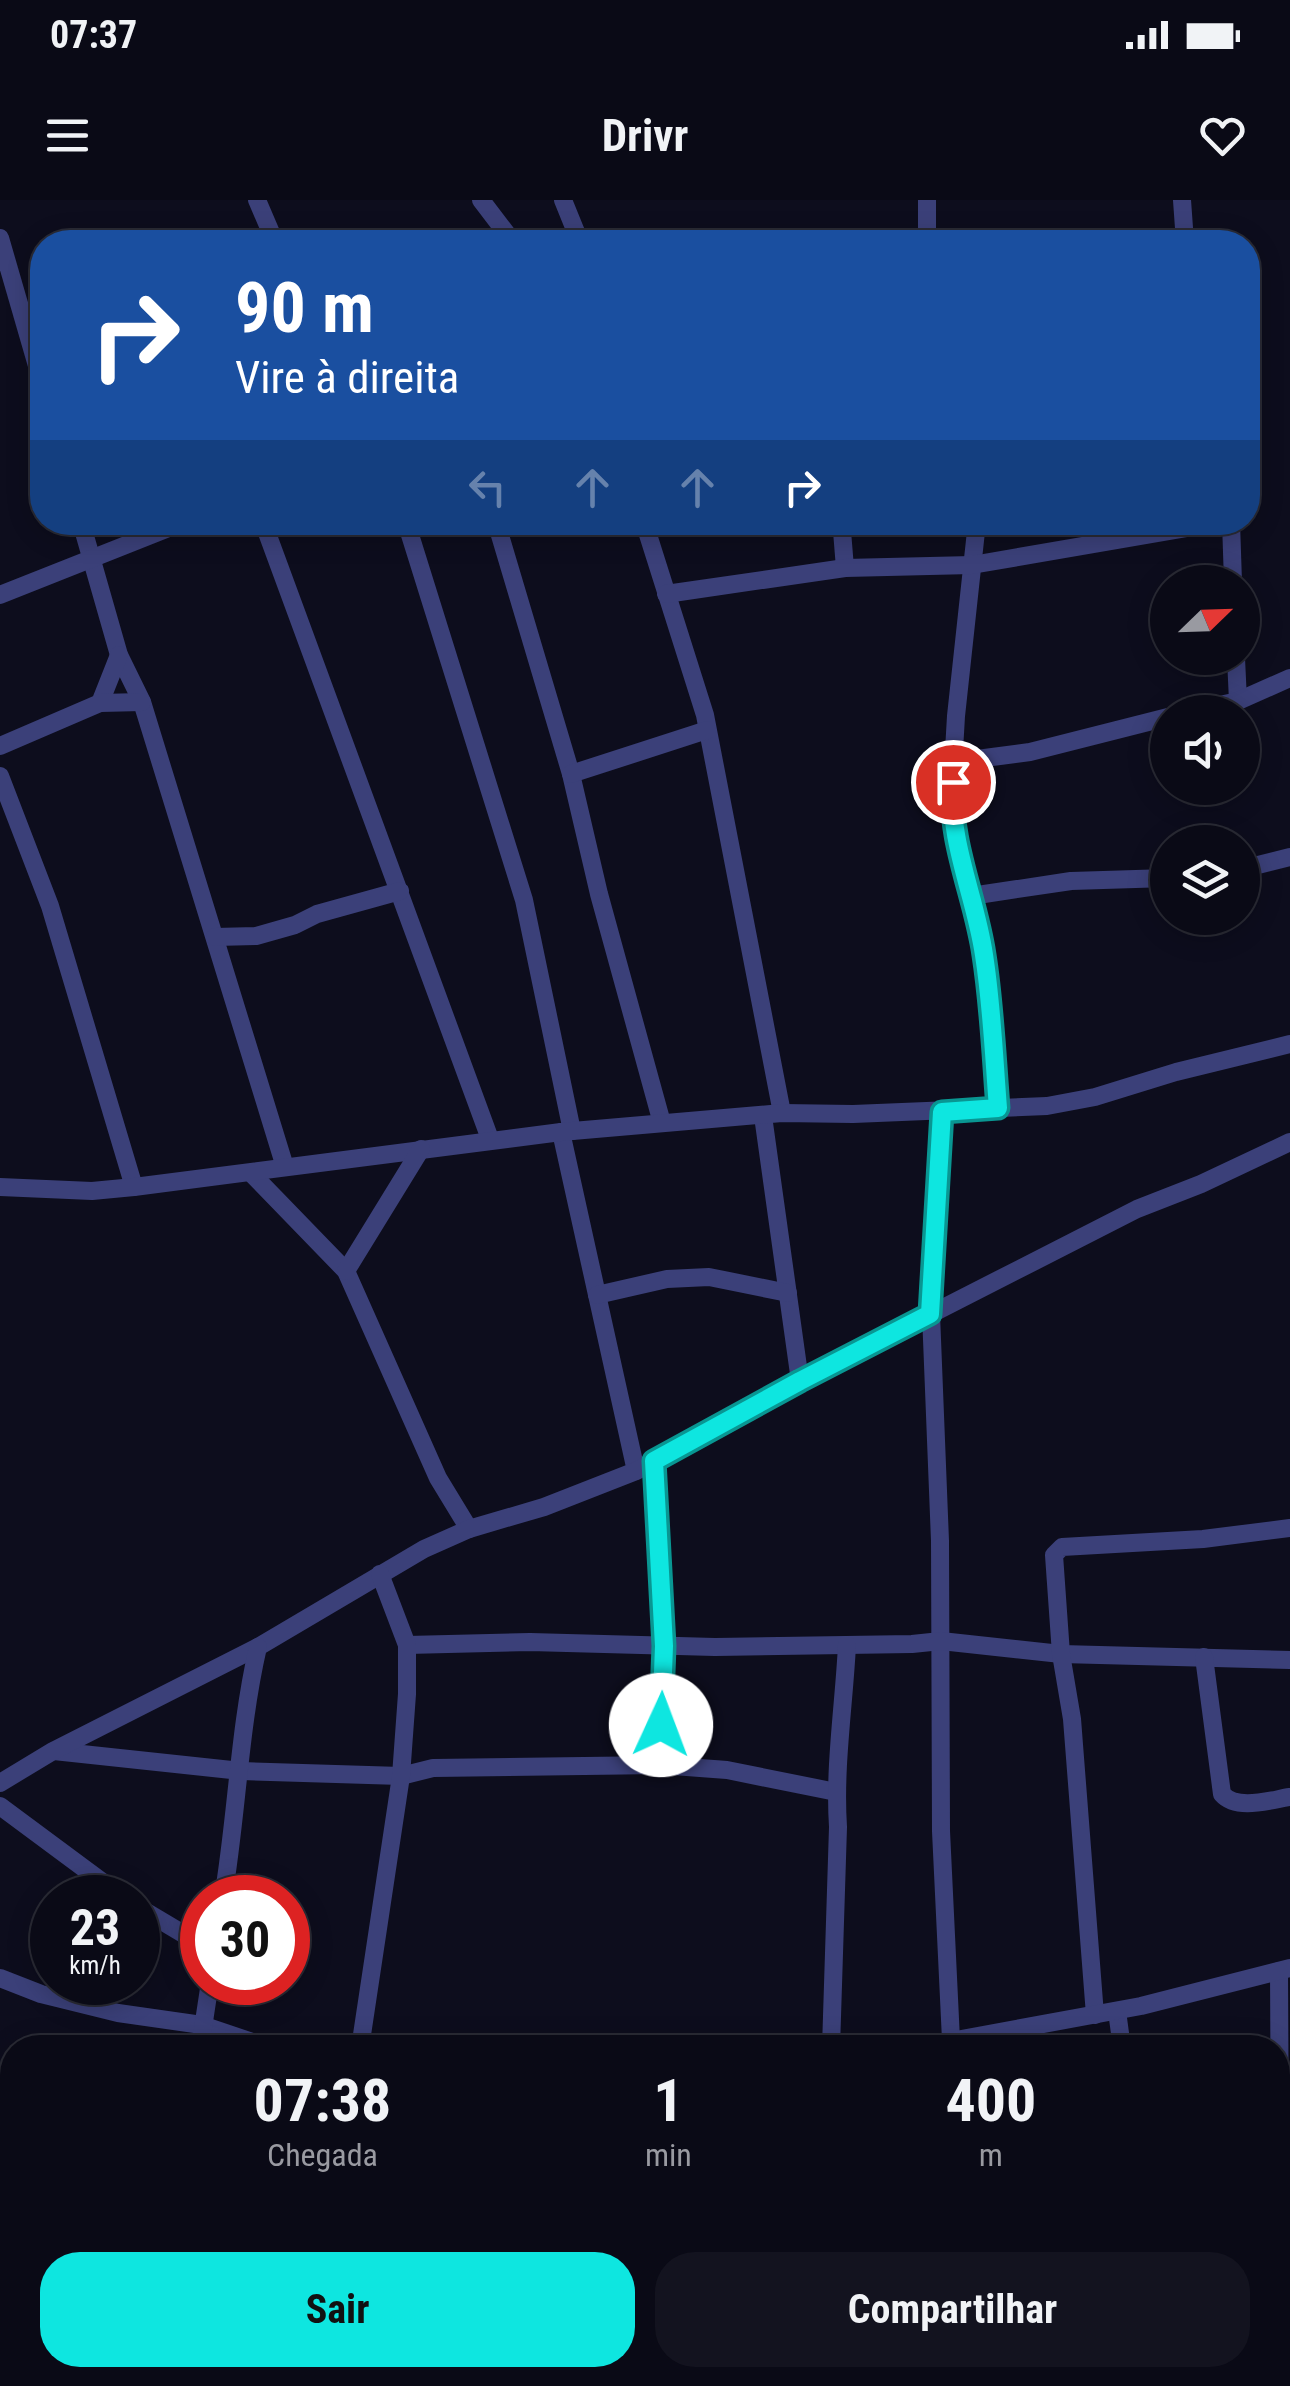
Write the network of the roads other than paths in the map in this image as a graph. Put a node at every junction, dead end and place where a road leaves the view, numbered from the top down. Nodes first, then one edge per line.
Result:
1 (257, 200) edge
2 (481, 200) edge
3 (562, 200) edge
4 (927, 200) edge
5 (1182, 200) edge
6 (270, 230) edge
7 (504, 230) edge
8 (575, 230) edge
9 (927, 230) edge
10 (1183, 230) edge
11 (0, 238) edge
12 (30, 342) edge
13 (84, 535) edge
14 (152, 535) edge
15 (268, 535) edge
16 (410, 535) edge
17 (500, 535) edge
18 (648, 535) edge
19 (842, 535) edge
20 (975, 535) edge
21 (1146, 535) edge
22 (1231, 535) edge
23 (91, 560) junction
24 (972, 565) junction
25 (1232, 565) edge
26 (845, 568) junction
27 (0, 594) edge
28 (666, 594) junction
29 (119, 656) junction
30 (1290, 678) edge
31 (1253, 695) edge
32 (142, 702) junction
33 (100, 704) junction
34 (1150, 722) edge
35 (706, 730) junction
36 (0, 746) edge
37 (954, 762) junction
38 (571, 774) junction
39 (0, 776) edge
40 (1290, 857) edge
41 (1260, 864) edge
42 (1150, 879) edge
43 (400, 891) junction
44 (971, 896) junction
45 (215, 937) junction
46 (1290, 1044) edge
47 (998, 1108) junction
48 (942, 1112) junction
49 (782, 1113) junction
50 (763, 1116) junction
51 (662, 1123) junction
52 (566, 1132) junction
53 (490, 1139) junction
54 (1290, 1142) edge
55 (421, 1149) junction
56 (285, 1168) junction
57 (251, 1173) junction
58 (134, 1187) junction
59 (0, 1188) edge
60 (346, 1270) junction
61 (788, 1293) junction
62 (597, 1295) junction
63 (930, 1314) junction
64 (800, 1381) junction
65 (654, 1461) junction
66 (636, 1471) junction
67 (1290, 1528) edge
68 (469, 1529) junction
69 (380, 1574) junction
70 (941, 1641) junction
71 (407, 1645) junction
72 (847, 1645) junction
73 (664, 1646) junction
74 (258, 1648) junction
75 (1061, 1654) junction
76 (1204, 1657) junction
77 (1290, 1660) edge
78 (53, 1751) junction
79 (660, 1765) junction
80 (241, 1771) junction
81 (401, 1776) junction
82 (0, 1783) edge
83 (836, 1792) junction
84 (1290, 1797) edge
85 (0, 1806) edge
86 (93, 1875) edge
87 (226, 1875) edge
88 (1284, 1970) edge
89 (0, 1978) edge
90 (206, 2005) edge
91 (1117, 2011) junction
92 (1095, 2015) junction
93 (202, 2025) junction
94 (201, 2035) edge
95 (232, 2035) edge
96 (362, 2035) edge
97 (831, 2035) edge
98 (950, 2035) edge
99 (979, 2035) edge
100 (1120, 2035) edge
101 (1283, 2035) edge

1 - 6 street
2 - 7 street
3 - 8 street
4 - 9 street
5 - 10 street
11 - 12 street
13 - 23 street
14 - 23 street
15 - 43 street
16 - 52 street
17 - 38 street
18 - 28 street
19 - 26 street
20 - 24 street
21 - 24 street
22 - 25 street
23 - 27 street
23 - 29 street
24 - 26 street
24 - 37 street
26 - 28 street
28 - 35 street
29 - 32 street
29 - 33 street
30 - 31 street
32 - 33 street
32 - 45 street
33 - 36 street
34 - 37 street
35 - 38 street
35 - 49 street
37 - 44 street
38 - 51 street
39 - 58 street
40 - 41 street
42 - 44 street
43 - 45 street
43 - 53 street
44 - 47 street
45 - 56 street
46 - 47 street
47 - 48 street
48 - 49 street
48 - 63 street
49 - 50 street
50 - 51 street
50 - 61 street
51 - 52 street
52 - 53 street
52 - 62 street
53 - 55 street
54 - 63 street
55 - 56 street
55 - 60 street
56 - 57 street
57 - 58 street
57 - 60 street
58 - 59 street
60 - 68 street
61 - 62 street
61 - 64 street
62 - 66 street
63 - 64 street
63 - 70 street
64 - 65 street
65 - 66 street
65 - 73 street
66 - 68 street
67 - 75 street
68 - 69 street
69 - 71 street
69 - 74 street
70 - 72 street
70 - 75 street
70 - 98 street
71 - 73 street
71 - 81 street
72 - 73 street
72 - 83 street
73 - 79 street
74 - 78 street
74 - 80 street
75 - 76 street
75 - 92 street
76 - 77 street
76 - 84 street
78 - 80 street
78 - 82 street
79 - 81 street
79 - 83 street
80 - 81 street
80 - 87 street
81 - 96 street
83 - 97 street
85 - 86 street
88 - 91 street
88 - 101 street
89 - 93 street
90 - 93 street
91 - 92 street
91 - 100 street
92 - 99 street
93 - 94 street
93 - 95 street

